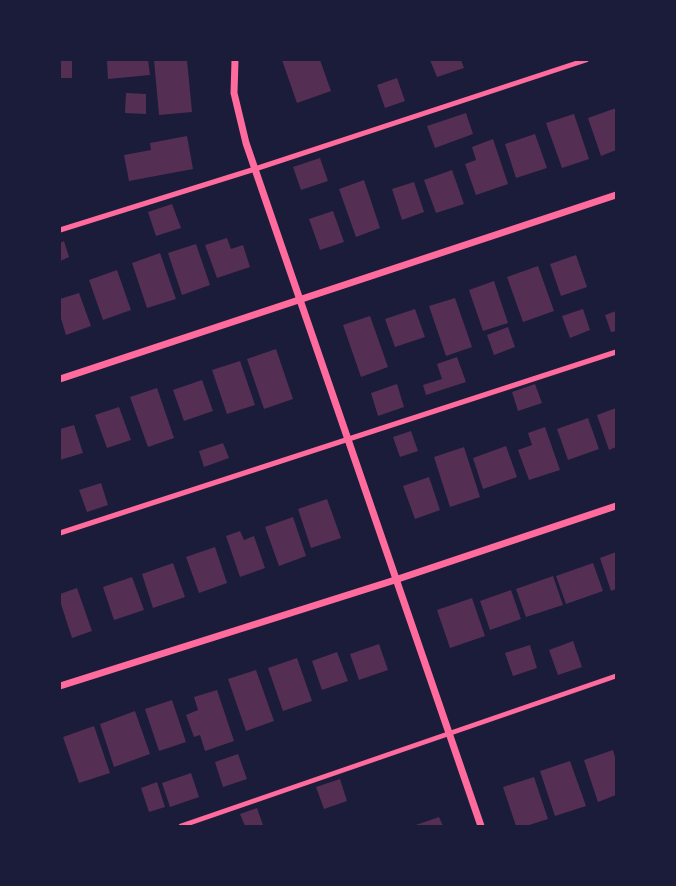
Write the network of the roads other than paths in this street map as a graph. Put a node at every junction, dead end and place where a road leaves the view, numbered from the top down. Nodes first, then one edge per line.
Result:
1 (235, 60) edge
2 (586, 60) edge
3 (255, 169) junction
4 (617, 195) edge
5 (60, 230) edge
6 (299, 300) junction
7 (617, 352) edge
8 (60, 379) edge
9 (347, 441) junction
10 (617, 506) edge
11 (60, 533) edge
12 (395, 580) junction
13 (617, 676) edge
14 (60, 686) edge
15 (449, 734) junction
16 (181, 827) edge
17 (481, 827) edge

1 - 3 street
2 - 3 lane
3 - 5 lane
3 - 6 street
4 - 6 street
6 - 8 street
6 - 9 street
7 - 9 lane
9 - 11 lane
9 - 12 street
10 - 12 street
12 - 14 street
12 - 15 street
13 - 15 lane
15 - 16 lane
15 - 17 street

